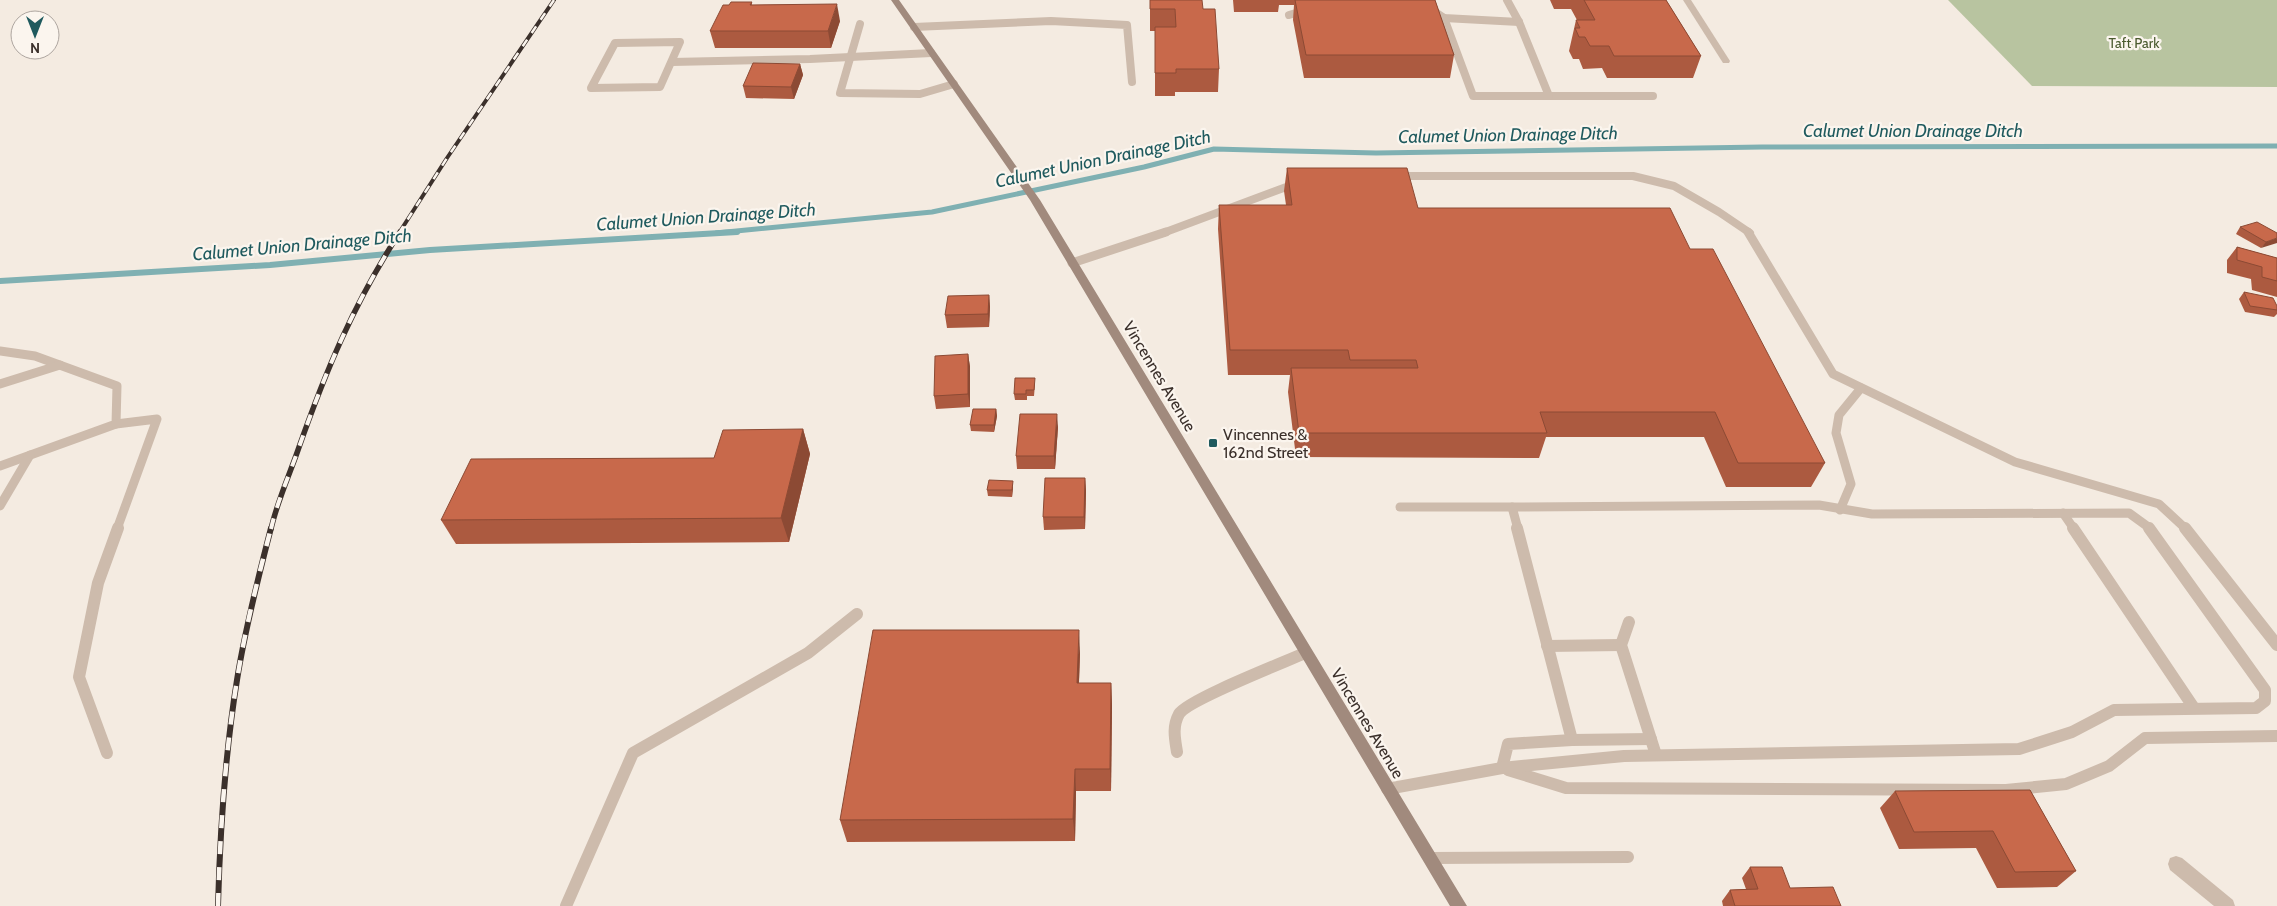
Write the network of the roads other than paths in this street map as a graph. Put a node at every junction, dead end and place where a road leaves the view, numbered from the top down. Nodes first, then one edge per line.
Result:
1 (895, 0) edge
2 (1418, 0) edge
3 (1506, 0) edge
4 (1687, 0) edge
5 (1317, 6) edge
6 (1289, 15) dead end
7 (1444, 18) junction
8 (1519, 22) junction
9 (860, 24) dead end
10 (914, 27) junction
11 (931, 53) junction
12 (851, 58) junction
13 (1726, 61) dead end
14 (672, 62) junction
15 (1132, 82) dead end
16 (954, 84) junction
17 (1549, 96) junction
18 (1653, 96) dead end
19 (1386, 176) edge
20 (1310, 181) edge
21 (1072, 263) junction
22 (0, 351) edge
23 (60, 365) junction
24 (0, 384) edge
25 (1861, 388) junction
26 (116, 424) junction
27 (30, 455) junction
28 (0, 466) edge
29 (0, 506) edge
30 (1400, 506) dead end
31 (1512, 507) junction
32 (1840, 510) junction
33 (2063, 513) junction
34 (857, 614) dead end
35 (1629, 622) dead end
36 (1621, 645) junction
37 (2277, 645) edge
38 (1547, 646) junction
39 (1305, 653) junction
40 (2194, 708) junction
41 (2277, 736) edge
42 (1651, 739) junction
43 (1572, 740) junction
44 (1177, 752) dead end
45 (106, 753) dead end
46 (1656, 755) junction
47 (1502, 768) junction
48 (1387, 789) junction
49 (1628, 857) dead end
50 (1430, 858) junction
51 (2176, 864) dead end
52 (566, 906) edge
53 (1459, 906) edge
54 (2227, 906) edge

1 - 10 street, Vincennes Avenue
2 - 7 lane
3 - 8 lane
4 - 13 street
5 - 6 lane
7 - 8 lane
7 - 17 lane
8 - 17 lane
9 - 12 lane
10 - 11 street, Vincennes Avenue
10 - 15 lane
11 - 12 lane
11 - 16 street, Vincennes Avenue
12 - 14 lane
12 - 16 lane
14 - 14 lane
16 - 21 street, Vincennes Avenue
17 - 18 lane
19 - 25 lane
20 - 21 lane
21 - 39 street, Vincennes Avenue
22 - 23 lane
23 - 24 lane
23 - 26 lane
25 - 32 lane
25 - 37 lane
26 - 27 lane
26 - 45 lane
27 - 28 lane
27 - 29 lane
30 - 31 lane
31 - 32 lane
31 - 38 lane
32 - 33 lane
33 - 40 lane
33 - 40 lane
34 - 52 lane
35 - 36 lane
36 - 38 lane
36 - 42 lane
38 - 43 lane
39 - 44 lane
39 - 48 street, Vincennes Avenue
40 - 46 lane
41 - 47 lane
42 - 43 lane
42 - 46 lane
43 - 47 lane
46 - 47 lane
47 - 48 lane
48 - 50 street, Vincennes Avenue
49 - 50 lane
50 - 53 street, Vincennes Avenue
51 - 54 street

